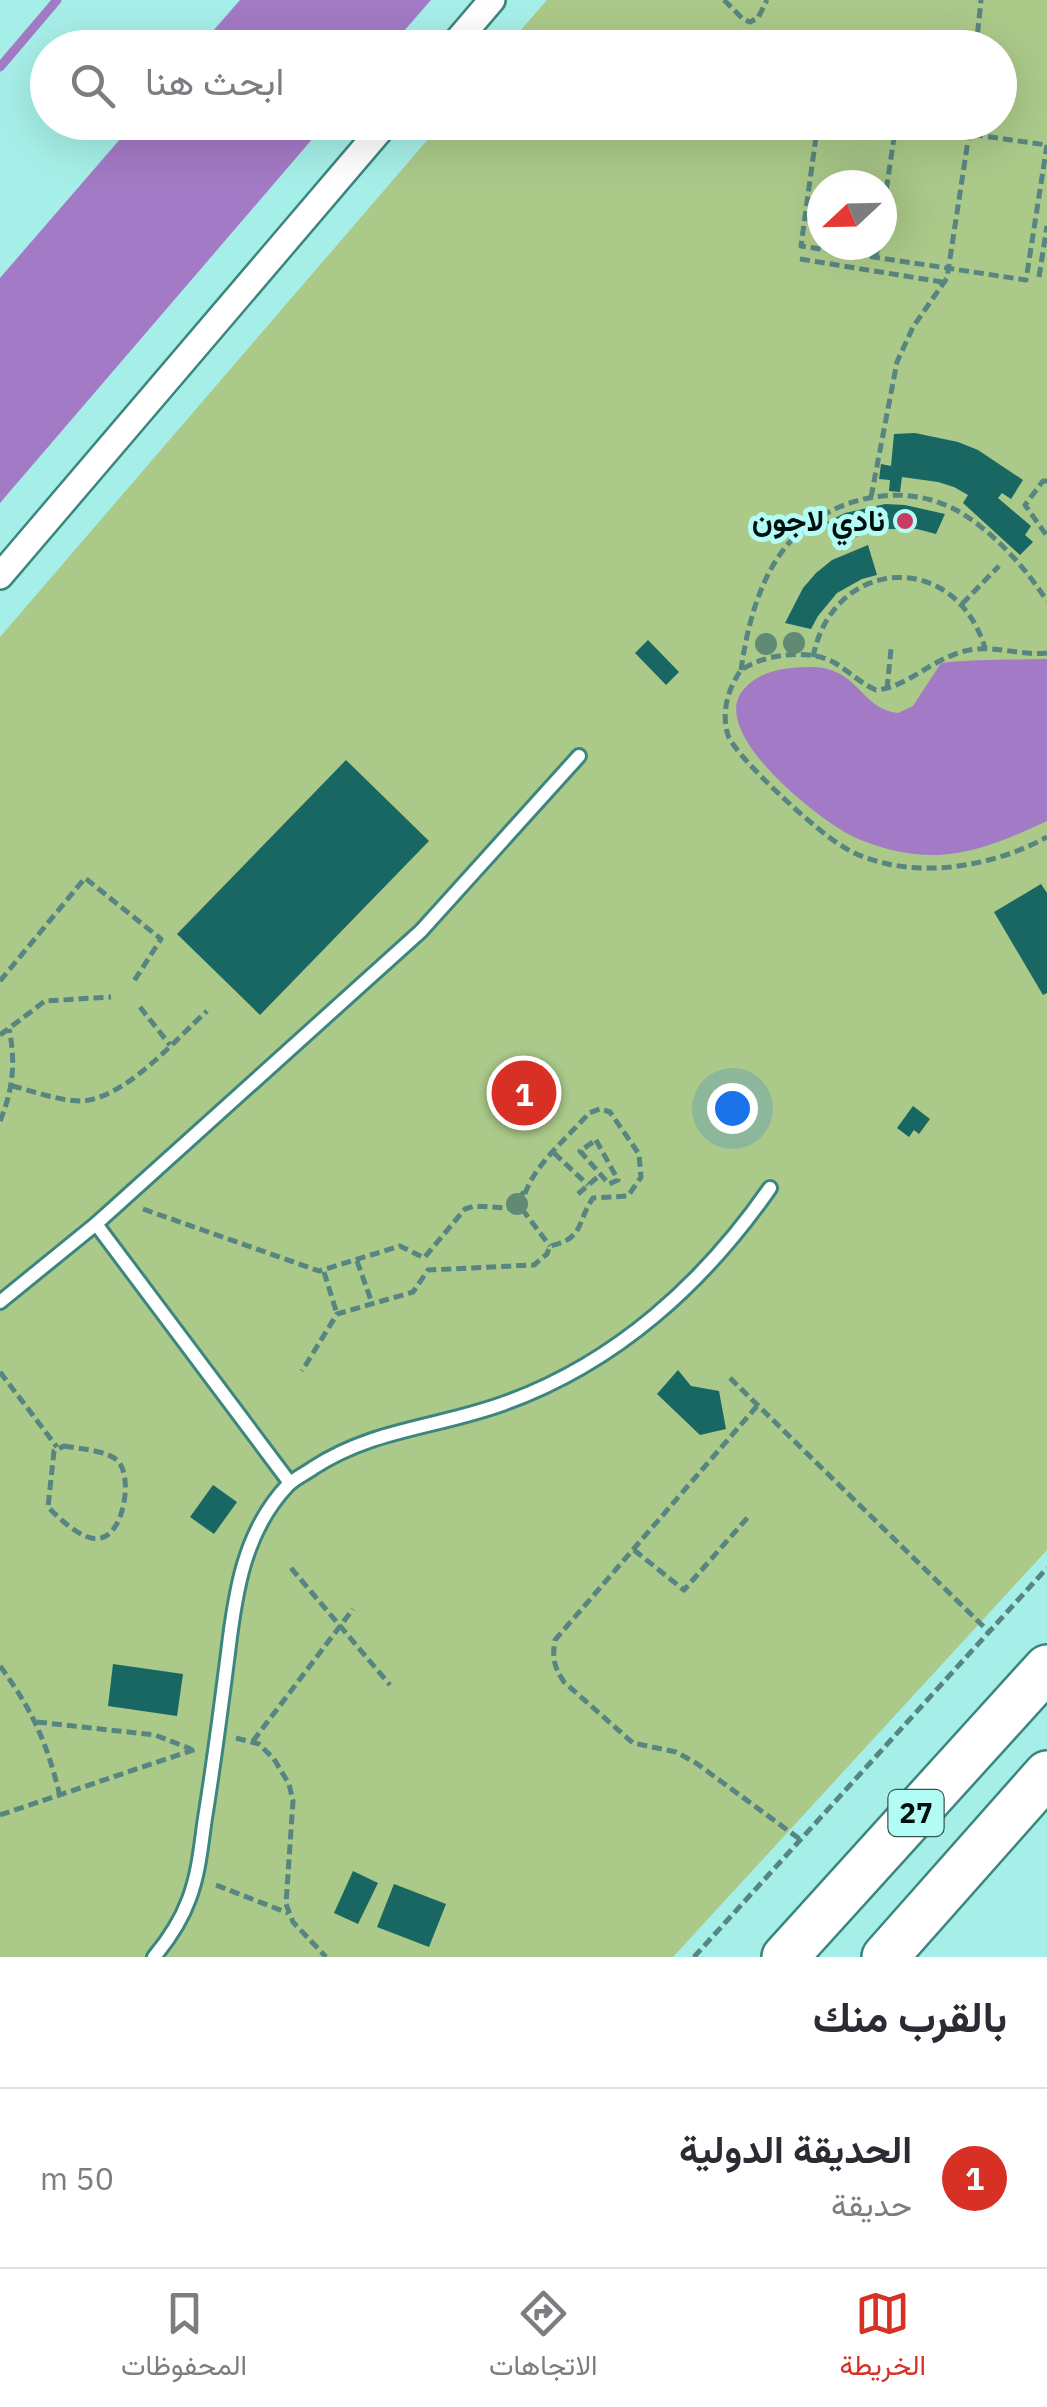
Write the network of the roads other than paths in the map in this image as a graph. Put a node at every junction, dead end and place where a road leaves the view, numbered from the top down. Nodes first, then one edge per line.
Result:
1 (492, 0) edge
2 (466, 30) edge
3 (372, 140) edge
4 (0, 576) edge
5 (578, 756) dead end
6 (770, 1188) dead end
7 (96, 1224) junction
8 (0, 1302) edge
9 (290, 1483) junction
10 (1047, 1668) edge
11 (1047, 1774) edge
12 (154, 1957) edge
13 (784, 1957) edge
14 (885, 1957) edge

1 - 2 street
3 - 4 street
5 - 7 lane
6 - 9 lane
7 - 8 lane
7 - 9 lane
9 - 12 lane
10 - 13 highway, 27
11 - 14 highway, 27

